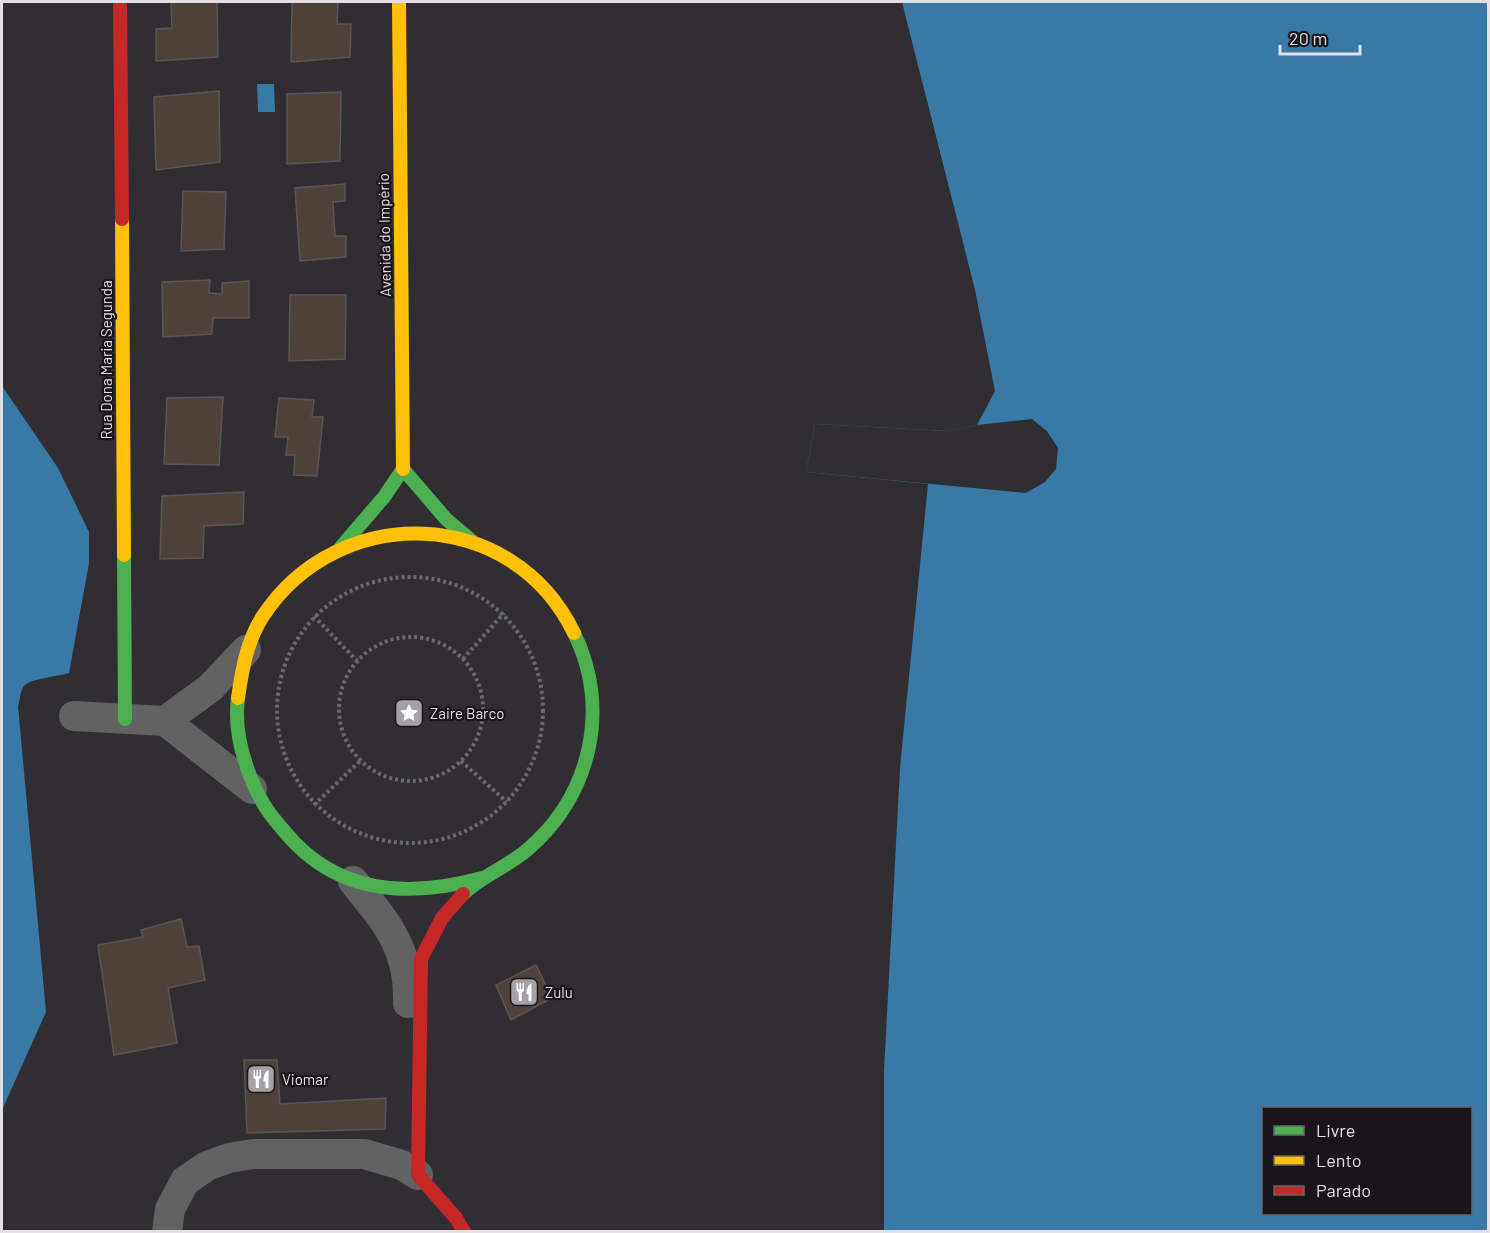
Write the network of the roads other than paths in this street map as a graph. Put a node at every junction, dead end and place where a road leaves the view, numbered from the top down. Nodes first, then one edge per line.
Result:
1 (120, 2) edge
2 (399, 2) edge
3 (403, 469) junction
4 (472, 541) junction
5 (340, 549) junction
6 (246, 650) junction
7 (74, 716) dead end
8 (125, 719) junction
9 (165, 721) junction
10 (252, 789) junction
11 (482, 878) junction
12 (353, 881) junction
13 (410, 1170) junction
14 (167, 1232) edge
15 (464, 1232) edge

1 - 8 street, Rua Dona Maria Segunda
2 - 3 street, Avenida do Império
3 - 4 street
3 - 5 street
4 - 5 street
4 - 11 street
5 - 6 street
6 - 9 street
6 - 10 street
7 - 8 street
8 - 9 street
9 - 10 street
10 - 12 street
11 - 12 street
11 - 13 street
12 - 13 street
13 - 14 street
13 - 15 street

